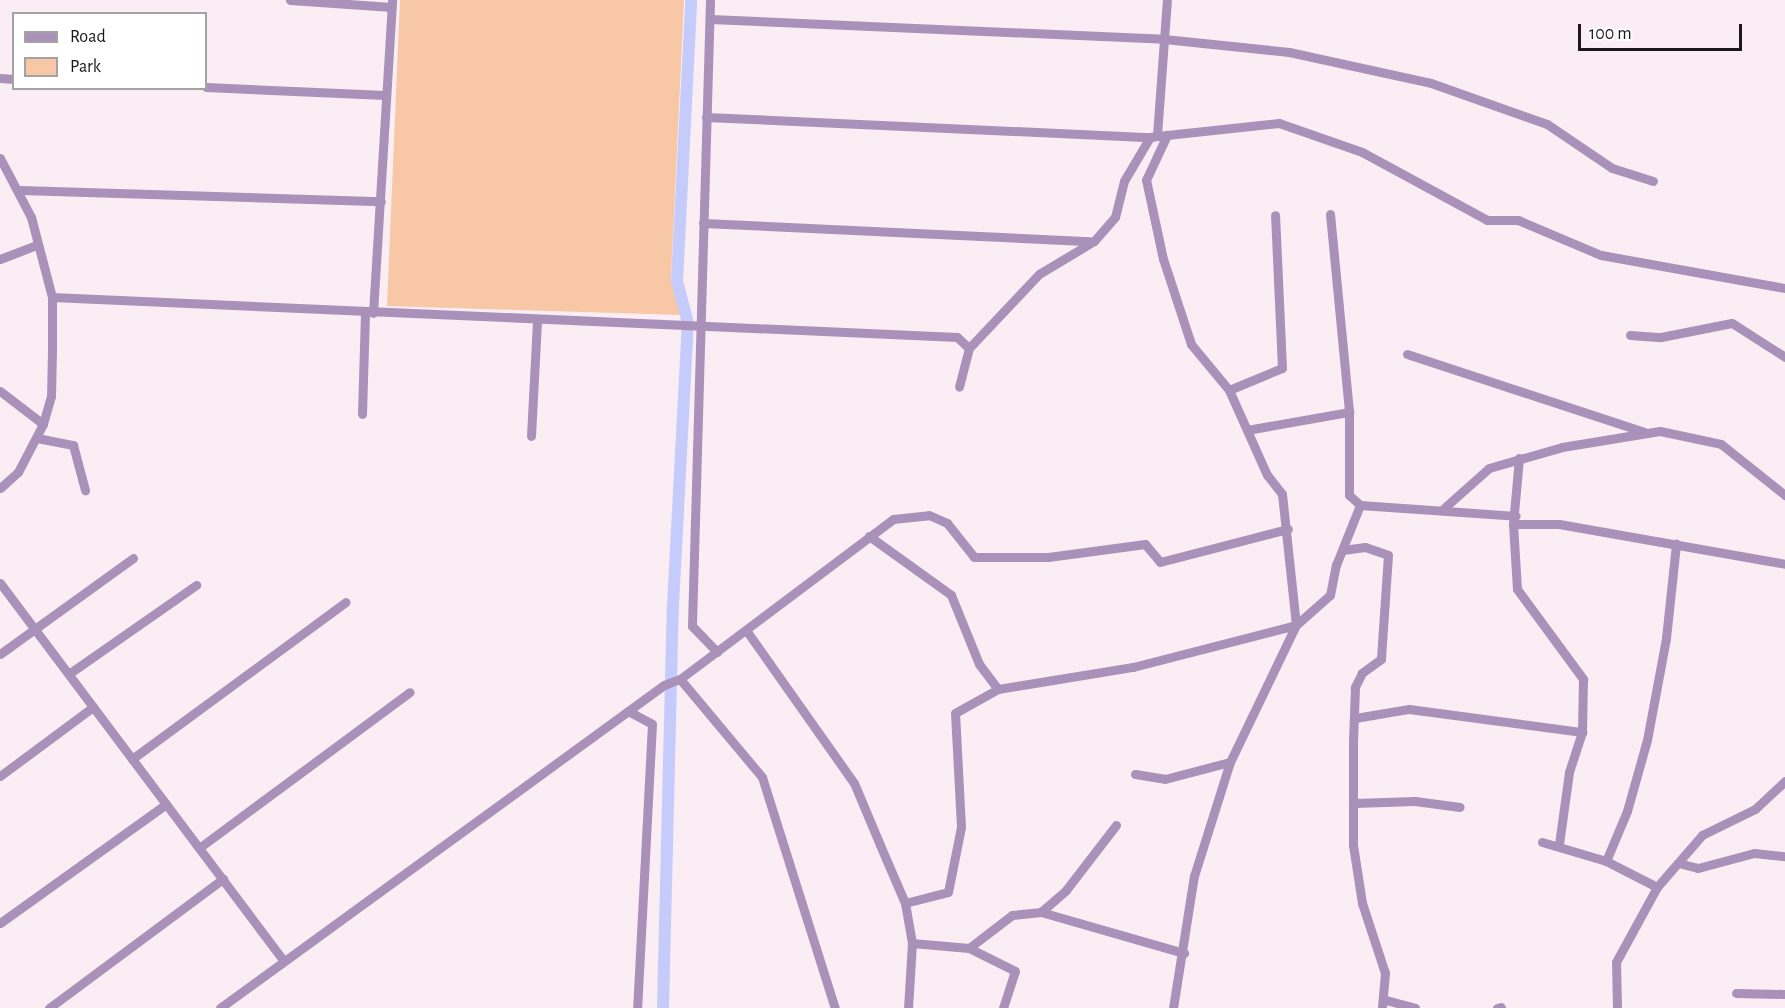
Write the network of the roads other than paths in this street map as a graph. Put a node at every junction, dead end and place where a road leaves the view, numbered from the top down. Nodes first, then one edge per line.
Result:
1 (291, 0) edge
2 (710, 0) edge
3 (1167, 0) edge
4 (392, 3) edge
5 (710, 19) junction
6 (1164, 39) junction
7 (207, 87) edge
8 (385, 95) junction
9 (706, 117) junction
10 (1158, 136) junction
11 (0, 158) edge
12 (1653, 181) dead end
13 (21, 190) junction
14 (381, 201) junction
15 (1330, 214) dead end
16 (1275, 215) dead end
17 (703, 223) junction
18 (1094, 241) junction
19 (37, 245) junction
20 (0, 259) edge
21 (1785, 288) edge
22 (52, 297) junction
23 (369, 312) junction
24 (537, 320) junction
25 (689, 327) junction
26 (1630, 335) dead end
27 (969, 348) junction
28 (1407, 354) dead end
29 (1785, 357) edge
30 (959, 387) dead end
31 (1229, 390) junction
32 (0, 392) edge
33 (1349, 412) junction
34 (362, 414) dead end
35 (43, 424) junction
36 (1247, 430) junction
37 (1646, 433) junction
38 (531, 436) dead end
39 (38, 438) junction
40 (1519, 458) junction
41 (0, 488) edge
42 (85, 490) dead end
43 (1785, 495) edge
44 (1360, 505) junction
45 (1444, 508) junction
46 (1514, 520) junction
47 (1288, 529) junction
48 (869, 536) junction
49 (1676, 544) junction
50 (1343, 550) junction
51 (133, 558) dead end
52 (1785, 564) edge
53 (0, 583) edge
54 (196, 585) dead end
55 (346, 602) dead end
56 (1296, 625) junction
57 (37, 628) junction
58 (746, 630) junction
59 (717, 652) junction
60 (0, 654) edge
61 (70, 673) junction
62 (680, 680) junction
63 (998, 689) junction
64 (410, 692) dead end
65 (93, 706) junction
66 (628, 711) junction
67 (1355, 718) junction
68 (1582, 732) junction
69 (132, 759) junction
70 (1230, 762) junction
71 (1135, 774) dead end
72 (0, 776) edge
73 (1785, 781) edge
74 (1354, 803) junction
75 (166, 804) junction
76 (1460, 807) dead end
77 (1116, 825) dead end
78 (1542, 842) dead end
79 (1559, 844) junction
80 (199, 848) junction
81 (1785, 856) edge
82 (1606, 861) junction
83 (1682, 864) junction
84 (223, 879) junction
85 (1657, 887) junction
86 (904, 903) junction
87 (1041, 912) junction
88 (0, 923) edge
89 (912, 943) junction
90 (969, 948) junction
91 (1184, 953) junction
92 (283, 960) junction
93 (1736, 993) dead end
94 (1785, 994) edge
95 (1384, 1004) edge
96 (49, 1008) edge
97 (220, 1008) edge
98 (637, 1008) edge
99 (835, 1008) edge
100 (908, 1008) edge
101 (1003, 1008) edge
102 (1173, 1008) edge
103 (1415, 1008) edge
104 (1617, 1008) edge

1 - 4 street
2 - 5 street
3 - 6 street
4 - 8 street
5 - 6 street
5 - 9 street
6 - 10 street
6 - 12 street
7 - 8 street
8 - 14 street
9 - 10 street
9 - 17 street
10 - 18 street
10 - 21 street
10 - 31 street
11 - 13 street
13 - 14 street
13 - 19 street
14 - 23 street
15 - 33 street
16 - 31 street
17 - 18 street
17 - 25 street
18 - 27 street
19 - 20 street
19 - 22 street
22 - 23 street
22 - 35 street
23 - 24 street
23 - 34 street
24 - 25 street
24 - 38 street
25 - 27 street
25 - 59 street
26 - 29 street
27 - 30 street
28 - 37 street
31 - 36 street
32 - 35 street
33 - 36 street
33 - 44 street
35 - 39 street
36 - 47 street
37 - 40 street
37 - 43 street
39 - 41 street
39 - 42 street
40 - 45 street
40 - 46 street
44 - 45 street
44 - 50 street
45 - 46 street
46 - 49 street
46 - 68 street
47 - 48 street
47 - 56 street
48 - 58 street
48 - 63 street
49 - 52 street
49 - 82 street
50 - 56 street
50 - 67 street
51 - 57 street
53 - 57 street
54 - 61 street
55 - 69 street
56 - 63 street
56 - 70 street
57 - 60 street
57 - 61 street
58 - 59 street
58 - 86 street
59 - 62 street
61 - 65 street
62 - 66 street
62 - 99 street
63 - 86 street
64 - 80 street
65 - 69 street
65 - 72 street
66 - 92 street
66 - 98 street
67 - 68 street
67 - 74 street
68 - 79 street
69 - 75 street
70 - 71 street
70 - 91 street
73 - 83 street
74 - 76 street
74 - 95 street
75 - 80 street
75 - 88 street
77 - 87 street
78 - 79 street
79 - 82 street
80 - 84 street
81 - 83 street
82 - 85 street
83 - 85 street
84 - 92 street
84 - 96 street
85 - 104 street
86 - 89 street
87 - 90 street
87 - 91 street
89 - 90 street
89 - 100 street
90 - 101 street
91 - 102 street
92 - 97 street
93 - 94 street
95 - 103 street

